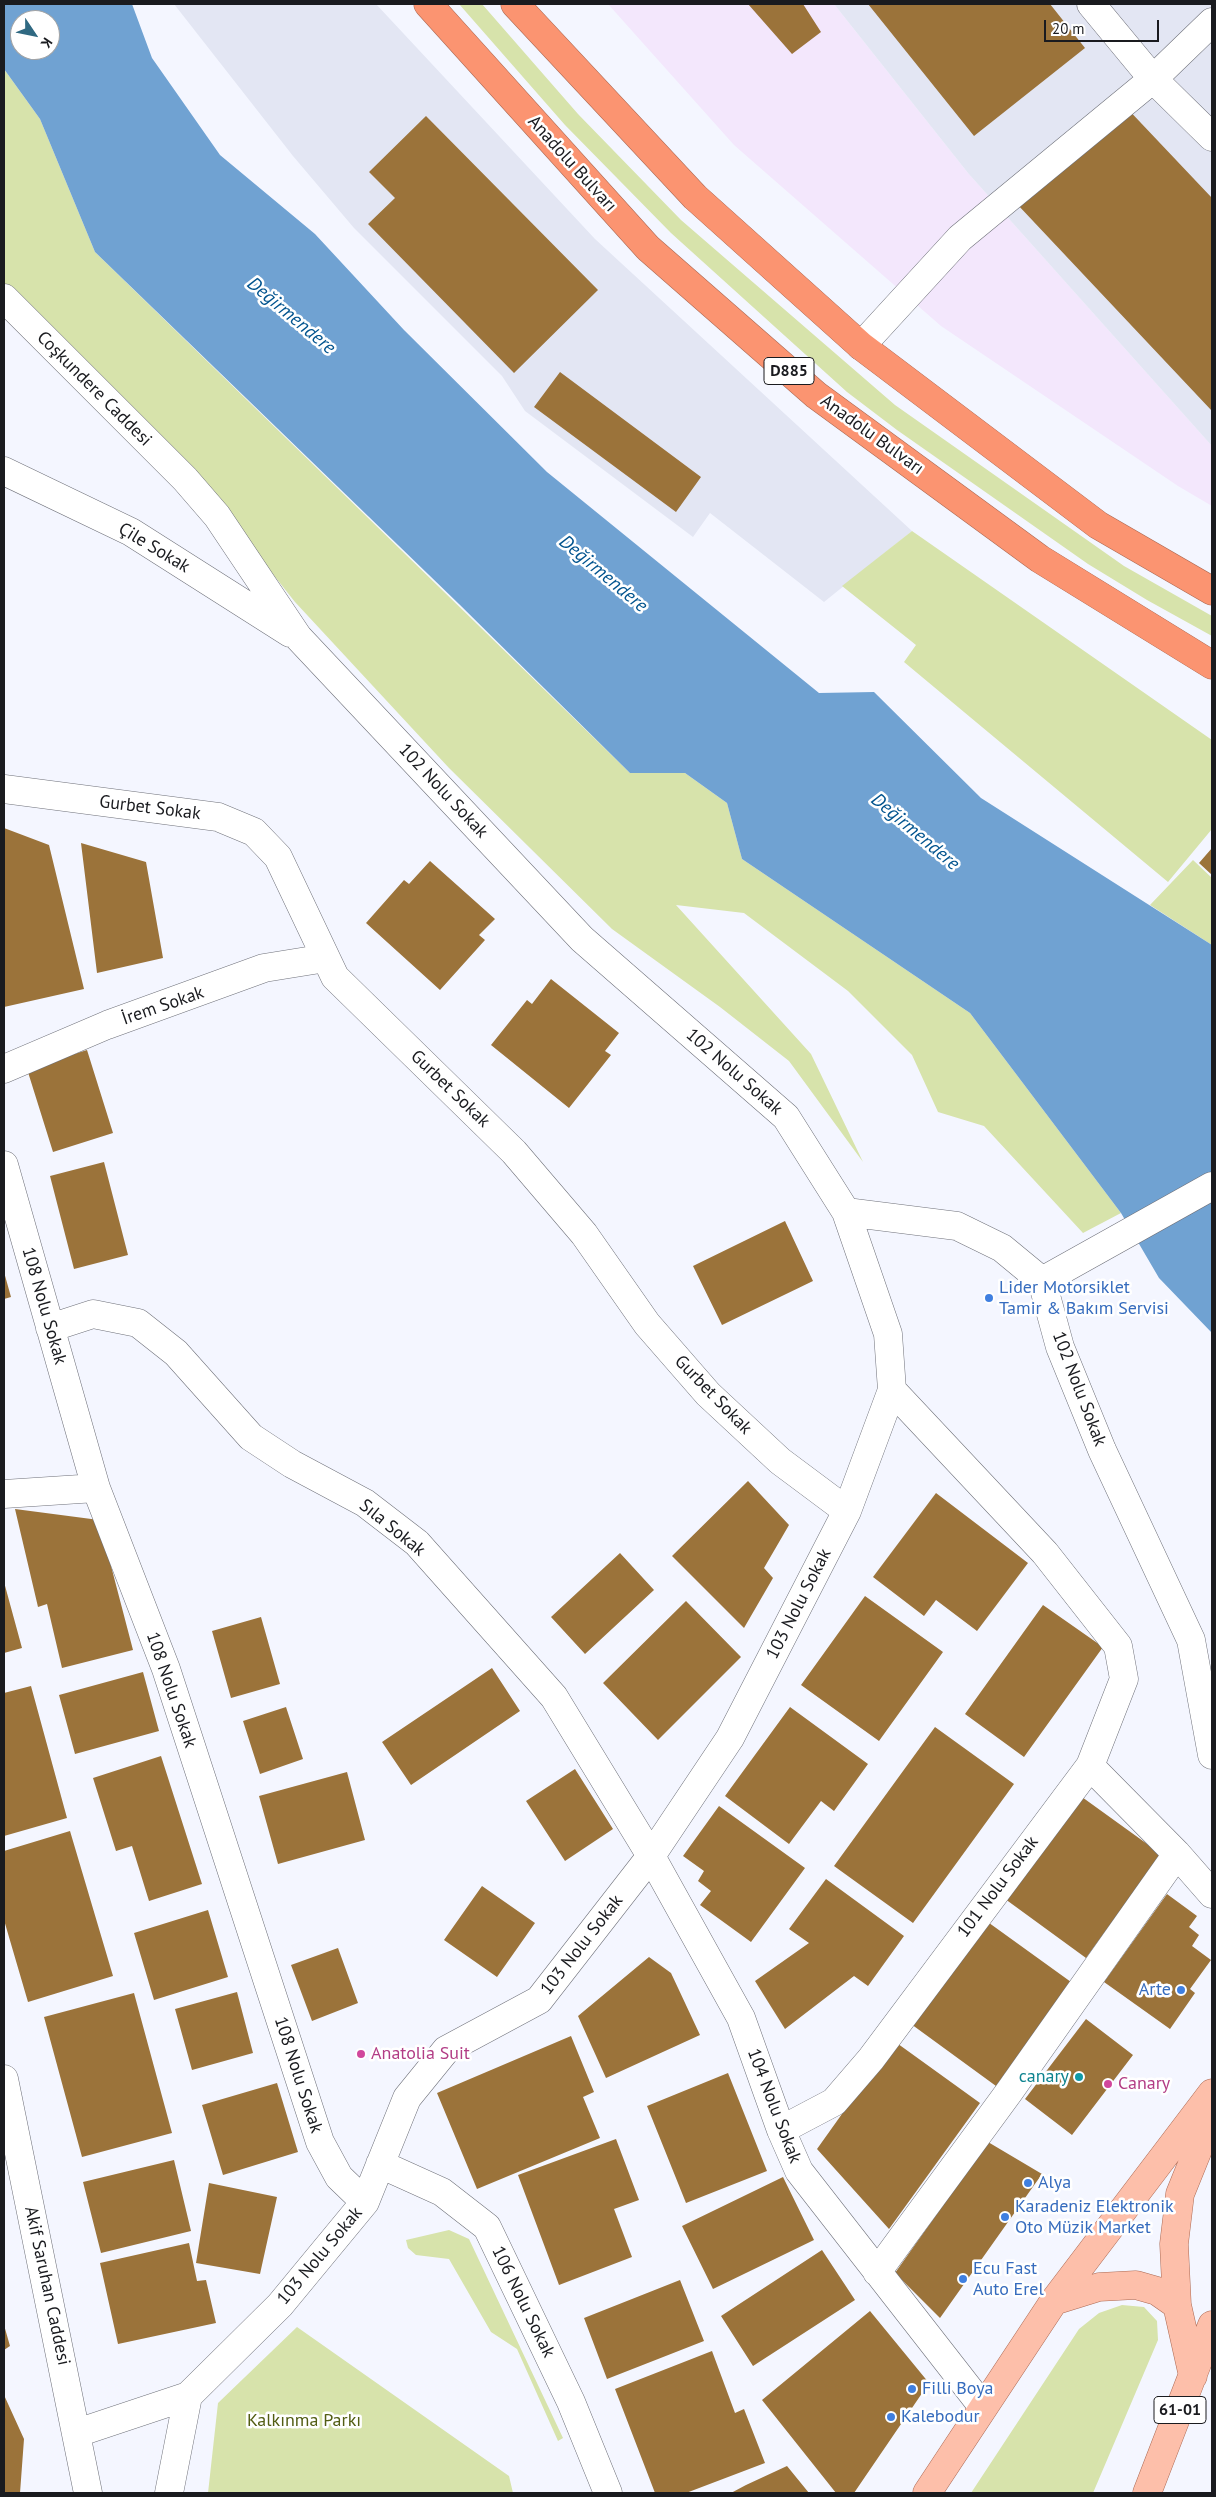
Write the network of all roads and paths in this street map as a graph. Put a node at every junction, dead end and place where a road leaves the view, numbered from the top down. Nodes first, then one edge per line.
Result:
1 (428, 4) edge
2 (515, 4) edge
3 (1091, 4) edge
4 (1212, 22) edge
5 (1153, 79) junction
6 (1212, 137) edge
7 (4, 298) edge
8 (861, 346) junction
9 (4, 471) edge
10 (185, 479) joint
11 (1212, 591) edge
12 (298, 637) junction
13 (1212, 664) edge
14 (4, 789) edge
15 (326, 958) junction
16 (4, 1069) edge
17 (4, 1165) edge
18 (1212, 1186) edge
19 (846, 1212) junction
20 (1042, 1281) junction
21 (50, 1328) junction
22 (892, 1390) junction
23 (96, 1488) junction
24 (4, 1494) edge
25 (847, 1512) junction
26 (1212, 1755) edge
27 (1090, 1766) junction
28 (1177, 1854) junction
29 (650, 1856) junction
30 (1212, 1894) edge
31 (4, 2079) edge
32 (1212, 2093) edge
33 (1212, 2115) edge
34 (781, 2130) junction
35 (380, 2164) junction
36 (365, 2202) junction
37 (877, 2272) junction
38 (1054, 2301) junction
39 (1177, 2305) junction
40 (1212, 2325) edge
41 (1193, 2376) junction
42 (188, 2396) junction
43 (984, 2407) junction
44 (77, 2433) junction
45 (88, 2493) edge
46 (169, 2493) edge
47 (608, 2493) edge
48 (927, 2493) edge
49 (1147, 2493) edge

1 - 13 highway, Anadolu Bulvarı / D885
2 - 8 highway
3 - 5 street
4 - 5 street
5 - 6 street
5 - 8 street
7 - 10 street, Coşkundere Caddesi
8 - 11 highway
9 - 12 street, Çile Sokak
10 - 12 street, 102 Nolu Sokak
12 - 19 street, 102 Nolu Sokak
14 - 15 street, Gurbet Sokak
15 - 16 street, İrem Sokak
15 - 25 street, Gurbet Sokak
17 - 21 street, 108 Nolu Sokak
18 - 20 street
19 - 20 street
19 - 22 street, 103 Nolu Sokak
20 - 26 street, 102 Nolu Sokak
21 - 23 street, 108 Nolu Sokak
21 - 29 street, Sıla Sokak
22 - 25 street, 103 Nolu Sokak
22 - 27 street
23 - 24 street
23 - 36 street, 108 Nolu Sokak
25 - 29 street, 103 Nolu Sokak
27 - 28 street
27 - 34 street, 101 Nolu Sokak
28 - 30 street
28 - 37 street
29 - 34 street, 104 Nolu Sokak
29 - 35 street, 103 Nolu Sokak
31 - 44 street, Akif Saruhan Caddesi
32 - 38 main road
33 - 39 main road
34 - 37 street, 104 Nolu Sokak
35 - 36 street, 103 Nolu Sokak
35 - 47 street, 106 Nolu Sokak
36 - 42 street, 103 Nolu Sokak
37 - 43 street, 104 Nolu Sokak
38 - 39 main road
38 - 43 main road
39 - 41 main road
40 - 41 main road, 61-01
41 - 49 main road, 61-01
42 - 44 street, 103 Nolu Sokak
42 - 46 street
43 - 48 main road
44 - 45 street, Akif Saruhan Caddesi

